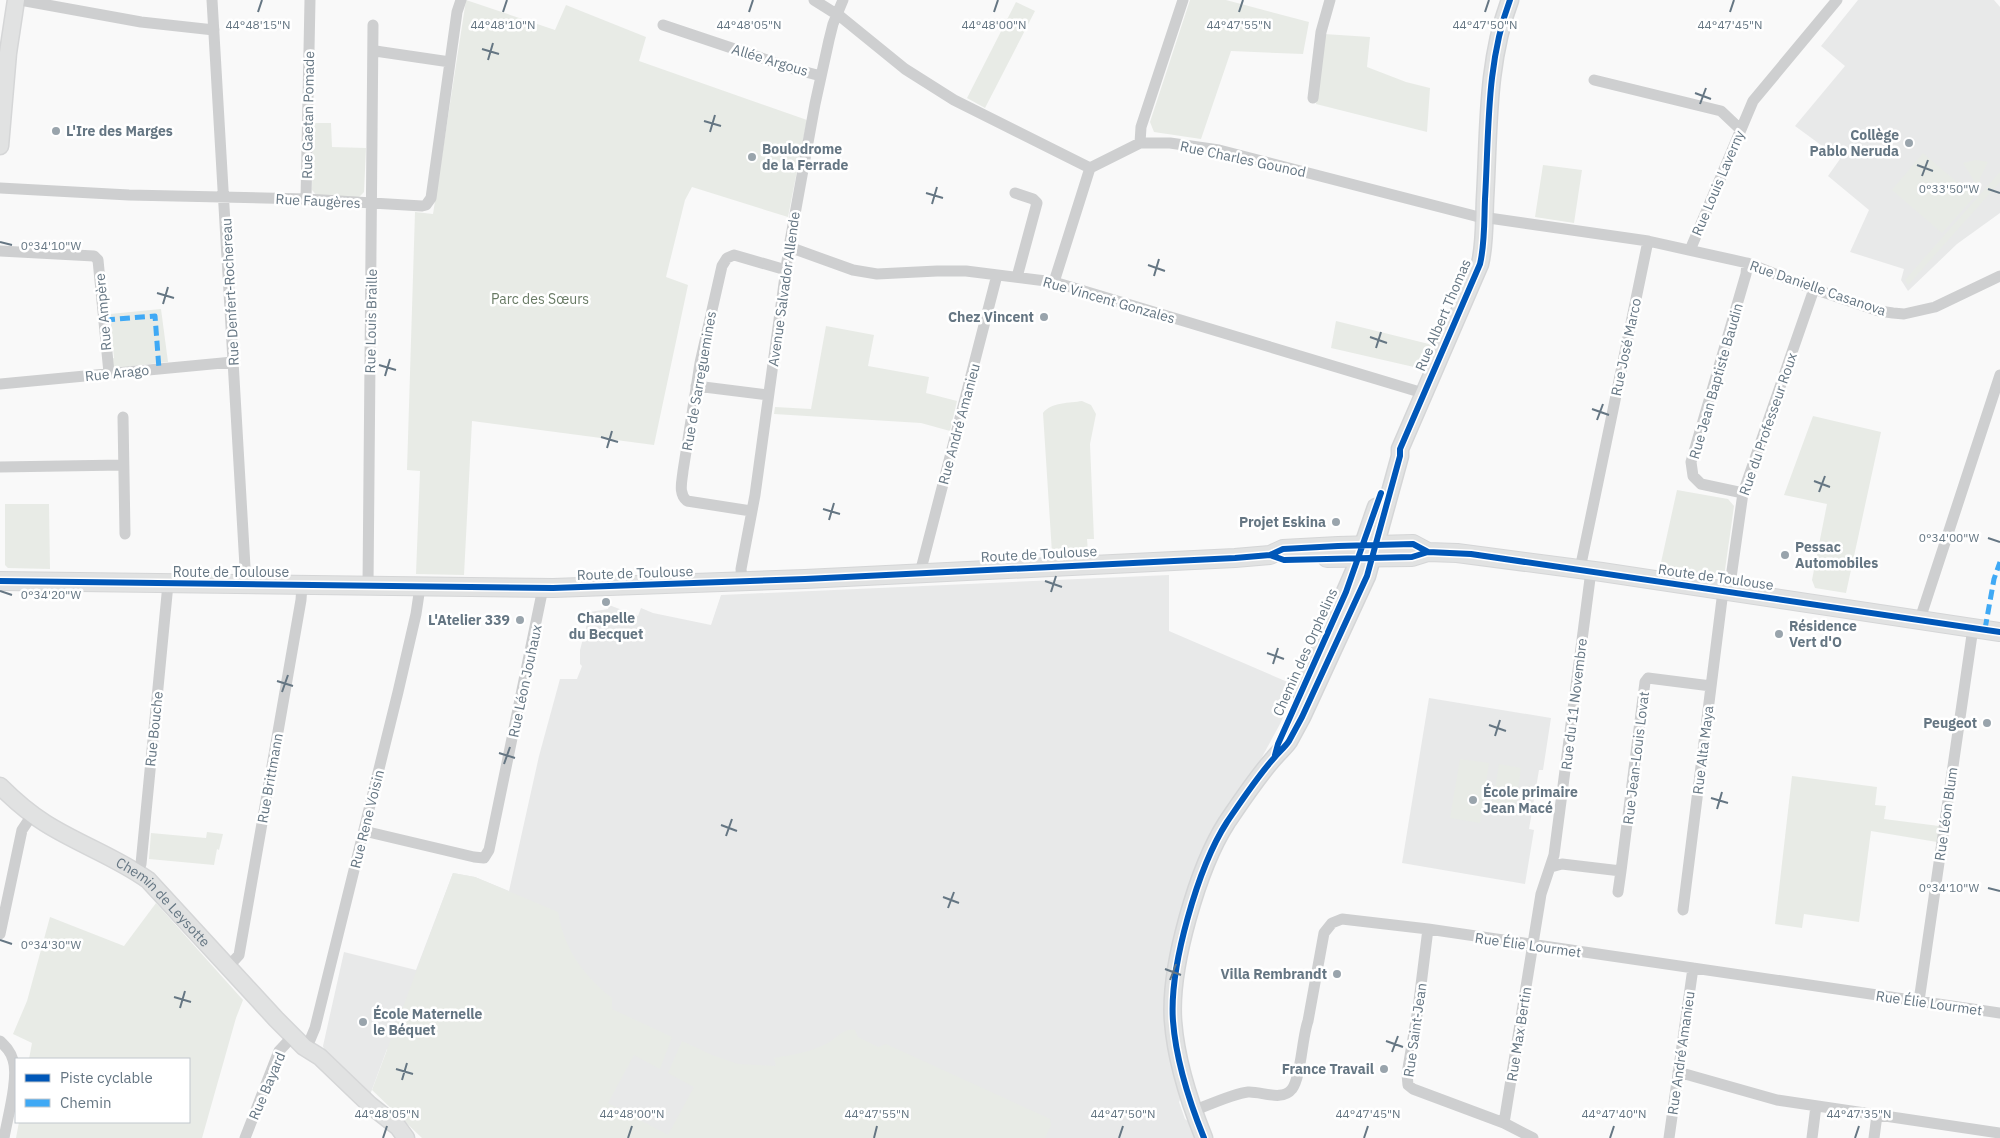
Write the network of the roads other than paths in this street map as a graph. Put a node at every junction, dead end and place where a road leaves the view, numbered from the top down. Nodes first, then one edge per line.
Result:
1 (16, 0) edge
2 (20, 0) edge
3 (212, 0) edge
4 (310, 0) edge
5 (461, 0) edge
6 (814, 0) edge
7 (844, 0) edge
8 (1330, 0) edge
9 (1510, 0) edge
10 (1837, 0) edge
11 (1179, 1) edge
12 (837, 14) junction
13 (662, 24) dead end
14 (373, 25) dead end
15 (214, 30) junction
16 (373, 55) junction
17 (450, 62) junction
18 (821, 76) junction
19 (1594, 80) dead end
20 (1313, 98) dead end
21 (1740, 129) junction
22 (1140, 143) junction
23 (0, 146) edge
24 (1090, 168) junction
25 (0, 188) edge
26 (1015, 193) dead end
27 (225, 198) junction
28 (306, 199) junction
29 (372, 203) junction
30 (1484, 218) junction
31 (1648, 241) junction
32 (789, 247) junction
33 (1690, 250) junction
34 (0, 251) edge
35 (1747, 263) junction
36 (786, 270) junction
37 (997, 275) junction
38 (2000, 276) edge
39 (1017, 277) junction
40 (1054, 282) junction
41 (1814, 289) junction
42 (233, 362) junction
43 (109, 373) junction
44 (2000, 375) edge
45 (0, 384) edge
46 (696, 386) junction
47 (1424, 393) junction
48 (768, 395) junction
49 (123, 417) dead end
50 (122, 465) junction
51 (0, 467) edge
52 (1743, 493) junction
53 (751, 511) junction
54 (125, 534) dead end
55 (1368, 551) junction
56 (1585, 570) junction
57 (920, 573) junction
58 (0, 581) edge
59 (742, 581) junction
60 (168, 584) junction
61 (246, 584) junction
62 (302, 585) junction
63 (368, 586) junction
64 (420, 587) junction
65 (543, 588) junction
66 (1726, 591) junction
67 (1920, 619) junction
68 (1973, 628) junction
69 (2000, 632) edge
70 (1711, 686) junction
71 (0, 786) edge
72 (32, 815) junction
73 (364, 832) junction
74 (1551, 867) junction
75 (1621, 871) junction
76 (137, 873) junction
77 (1618, 892) dead end
78 (1683, 910) dead end
79 (1428, 929) junction
80 (0, 934) edge
81 (1532, 946) junction
82 (228, 967) junction
83 (1693, 968) junction
84 (1919, 1001) junction
85 (2000, 1013) edge
86 (0, 1041) edge
87 (299, 1041) junction
88 (1678, 1072) junction
89 (1816, 1106) junction
90 (1193, 1112) junction
91 (1877, 1115) junction
92 (1502, 1122) junction
93 (1999, 1132) edge
94 (4, 1138) edge
95 (245, 1138) edge
96 (405, 1138) edge
97 (1204, 1138) edge
98 (1532, 1138) edge
99 (1669, 1138) edge
100 (1812, 1138) edge
101 (1874, 1138) edge

1 - 23 street
2 - 15 street
3 - 15 street, Rue Denfert-Rochereau
4 - 28 street, Rue Gaetan Pomade
5 - 17 street, Rue Faugères
6 - 12 street
7 - 12 street, Avenue Salvador Allende
8 - 20 street
9 - 30 street, Rue Albert Thomas
10 - 21 street, Rue Louis Laverny
11 - 22 street
12 - 18 street, Avenue Salvador Allende
12 - 24 street
13 - 18 street, Allée Argous
14 - 16 street, Rue Louis Braille
15 - 27 street, Rue Denfert-Rochereau
16 - 17 street
16 - 29 street, Rue Louis Braille
17 - 29 street, Rue Faugères
18 - 32 street, Avenue Salvador Allende
19 - 21 street
21 - 33 street, Rue Louis Laverny
22 - 24 street, Rue Charles Gounod
22 - 30 street, Rue Charles Gounod
24 - 40 street
25 - 27 street, Rue Faugères
26 - 39 street
27 - 28 street, Rue Faugères
27 - 42 street, Rue Denfert-Rochereau
28 - 29 street, Rue Faugères
29 - 63 street, Rue Louis Braille
30 - 31 street, Rue Louis Laverny
30 - 47 street, Rue Albert Thomas
31 - 33 street, Rue Louis Laverny
31 - 56 street, Rue José Marco
32 - 36 street, Avenue Salvador Allende
32 - 37 street, Rue Vincent Gonzales
33 - 35 street, Rue Danielle Casanova
34 - 43 street, Rue Ampère
35 - 41 street, Rue Danielle Casanova
35 - 52 street, Rue Jean Baptiste Baudin
36 - 46 street, Rue de Sarreguemines
36 - 48 street, Avenue Salvador Allende
37 - 39 street, Rue Vincent Gonzales
37 - 57 street, Rue André Amanieu
38 - 41 street, Rue Danielle Casanova
39 - 40 street, Rue Vincent Gonzales
40 - 47 street, Rue Vincent Gonzales
41 - 52 street, Rue du Professeur Roux
42 - 43 street, Rue Arago
42 - 61 street, Rue Denfert-Rochereau
43 - 45 street, Rue Arago
44 - 67 street
46 - 48 street
46 - 53 street, Rue de Sarreguemines
47 - 55 street, Rue Albert Thomas
48 - 53 street, Avenue Salvador Allende
49 - 50 street
50 - 51 street
50 - 54 street
52 - 66 street, Rue du Professeur Roux
53 - 59 street, Avenue Salvador Allende
55 - 56 main road, Route de Toulouse
55 - 57 main road, Route de Toulouse
55 - 90 street, Chemin des Orphelins
56 - 66 main road, Route de Toulouse
56 - 74 street, Rue du 11 Novembre
57 - 59 main road, Route de Toulouse
58 - 60 main road, Route de Toulouse
59 - 65 main road, Route de Toulouse
60 - 61 main road, Route de Toulouse
60 - 76 street, Rue Bouche
61 - 62 main road, Route de Toulouse
62 - 63 main road, Route de Toulouse
62 - 82 street, Rue Brittmann
63 - 64 main road, Route de Toulouse
64 - 65 main road, Route de Toulouse
64 - 73 street, Rue Rene Voisin
65 - 73 street, Rue Léon Jouhaux
66 - 67 main road, Route de Toulouse
66 - 70 street, Rue Alta Maya
67 - 68 main road, Route de Toulouse
68 - 69 main road, Route de Toulouse
68 - 84 street, Rue Léon Blum
70 - 75 street, Rue Jean-Louis Lovat
70 - 78 street, Rue Alta Maya
71 - 72 street, Chemin de Leysotte
72 - 76 street, Chemin de Leysotte
72 - 80 street
73 - 87 street, Rue Rene Voisin
74 - 75 street
74 - 81 street, Rue du 11 Novembre
75 - 77 street, Rue Jean-Louis Lovat
76 - 82 street, Chemin de Leysotte
79 - 81 street, Rue Élie Lourmet
79 - 90 street, Rue Élie Lourmet
79 - 92 street, Rue Saint-Jean
81 - 83 street, Rue Élie Lourmet
81 - 92 street, Rue Max Bertin
82 - 87 street, Chemin de Leysotte
83 - 84 street, Rue Élie Lourmet
83 - 88 street, Rue André Amanieu
84 - 85 street, Rue Élie Lourmet
86 - 94 street
87 - 95 street, Rue Bayard
87 - 96 street, Chemin de Leysotte
88 - 89 street
88 - 99 street, Rue André Amanieu
89 - 91 street
89 - 100 street
90 - 97 street, Chemin des Orphelins
91 - 93 street
91 - 101 street
92 - 98 street, Rue Saint-Jean

